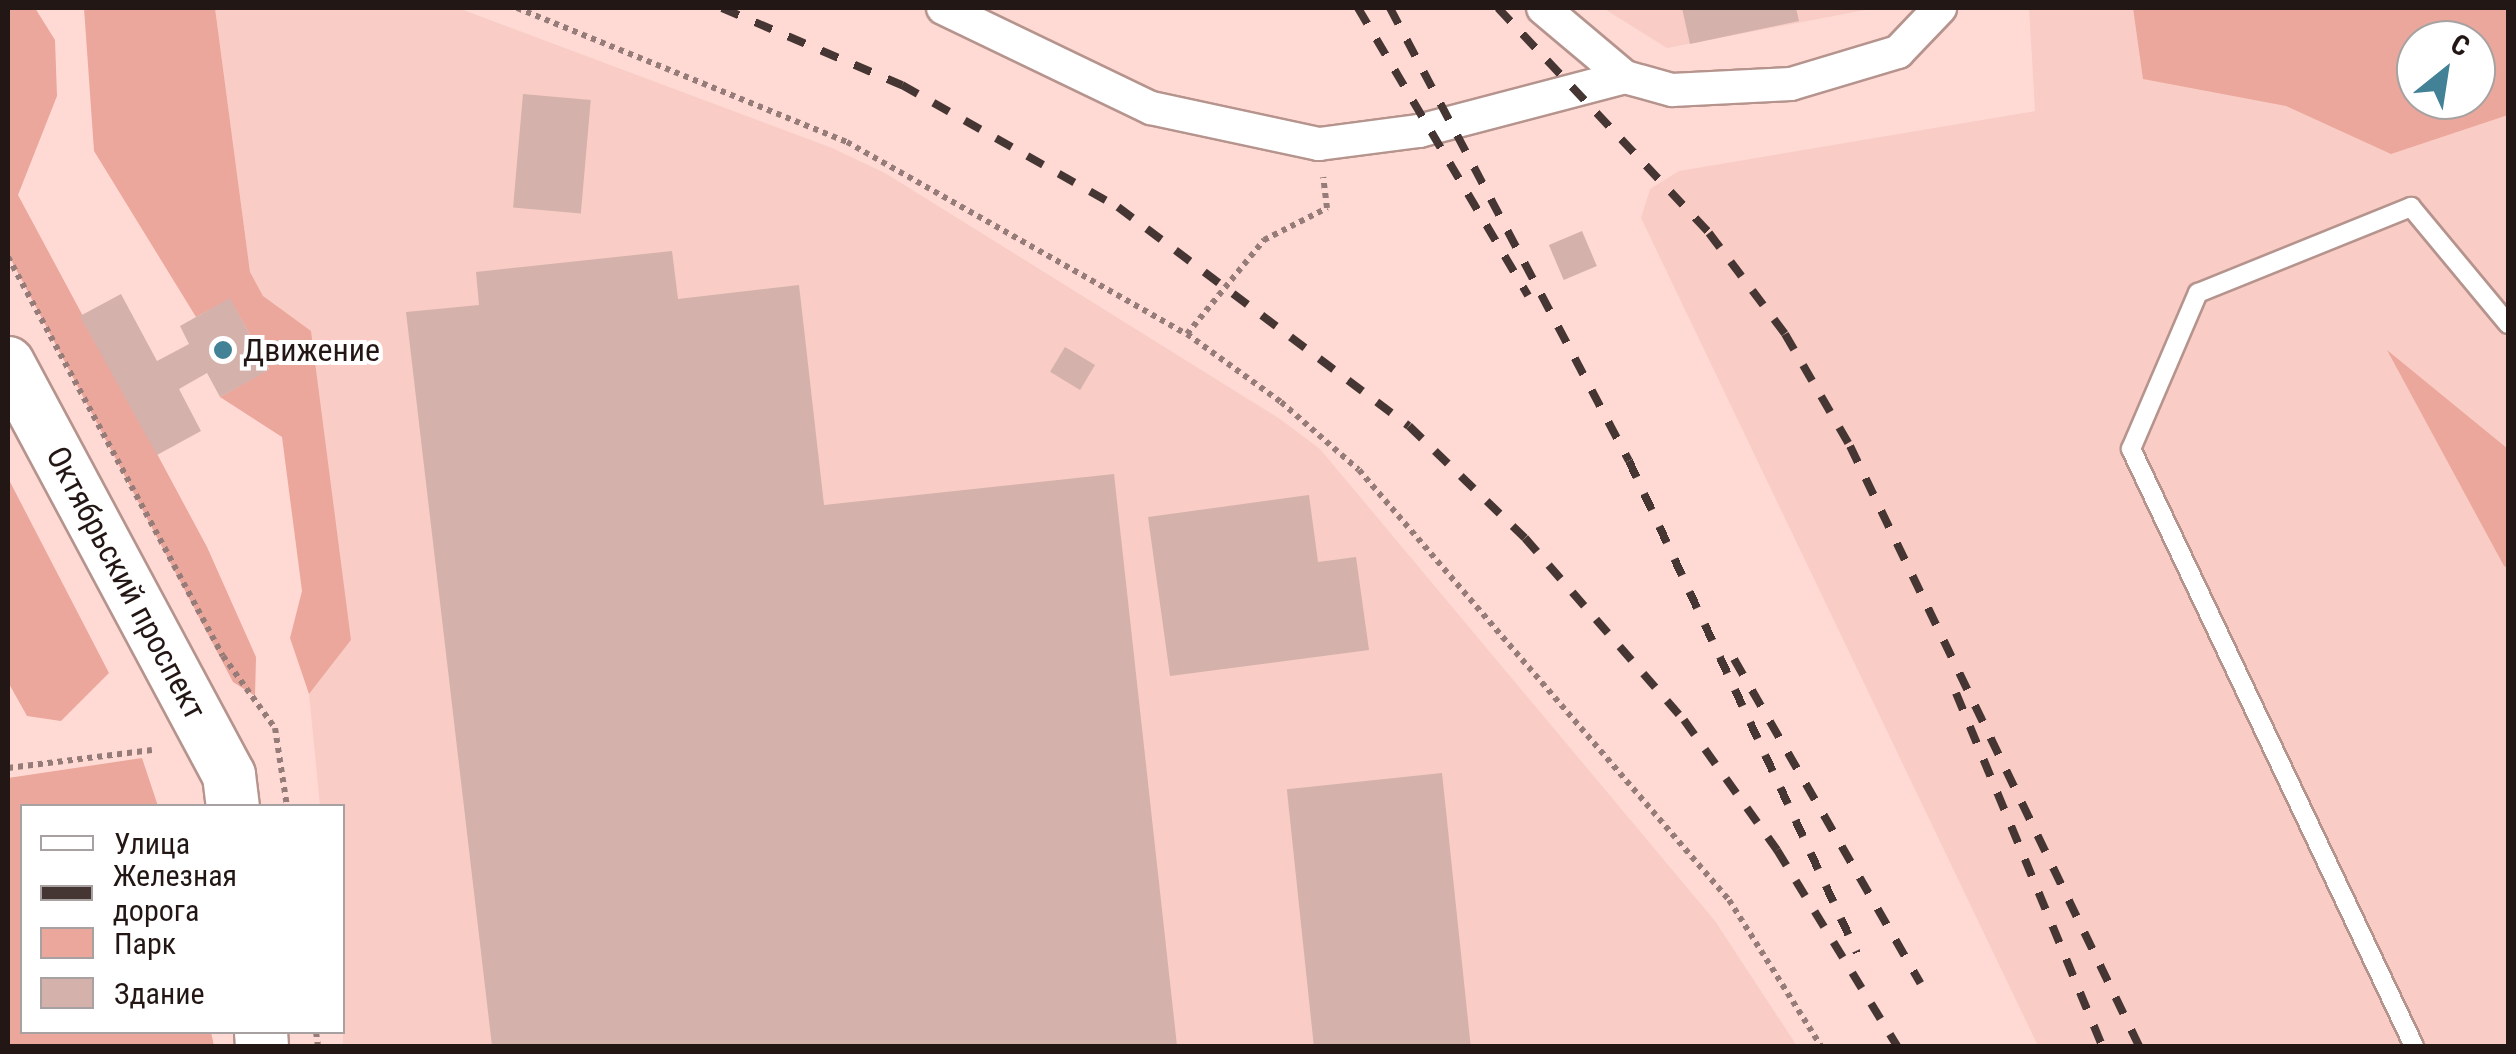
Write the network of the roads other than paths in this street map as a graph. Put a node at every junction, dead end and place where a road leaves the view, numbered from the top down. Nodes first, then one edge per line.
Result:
1 (943, 8) edge
2 (1544, 8) edge
3 (1940, 8) edge
4 (1624, 77) junction
5 (2508, 324) edge
6 (8, 363) edge
7 (233, 804) edge
8 (2414, 1046) edge

1 - 4 street
2 - 4 street
3 - 4 street
5 - 8 lane
6 - 7 main road, Октябрьский проспект

